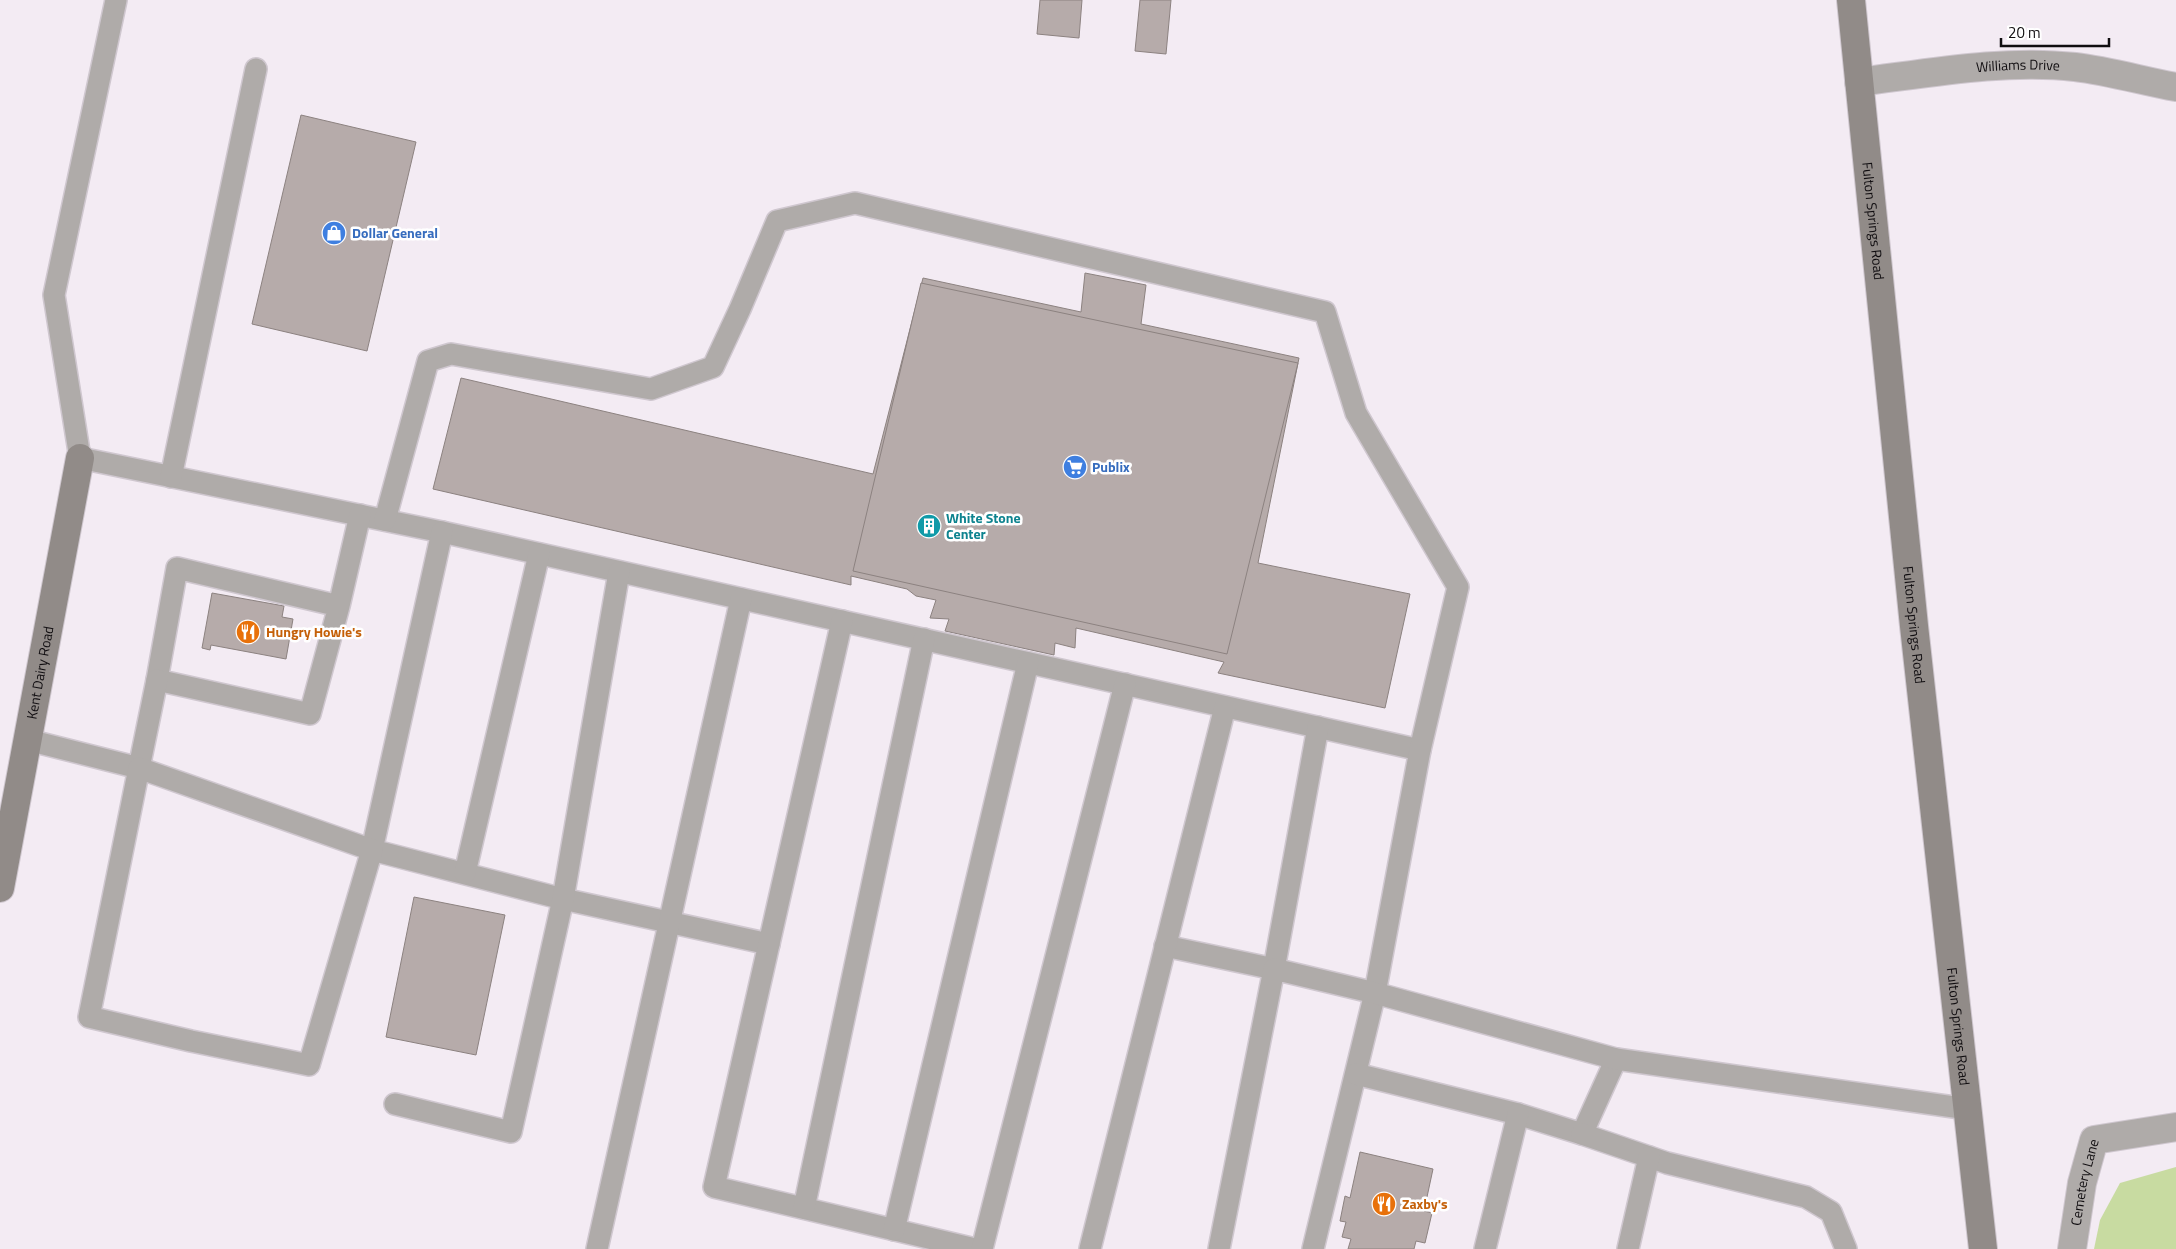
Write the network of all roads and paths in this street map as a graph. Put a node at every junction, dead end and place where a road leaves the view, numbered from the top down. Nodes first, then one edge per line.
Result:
1 (116, 0) edge
2 (1851, 0) edge
3 (256, 69) dead end
4 (1859, 82) junction
5 (2176, 87) edge
6 (80, 458) junction
7 (171, 477) junction
8 (360, 515) junction
9 (385, 520) junction
10 (442, 532) junction
11 (540, 554) junction
12 (619, 572) junction
13 (742, 599) junction
14 (339, 606) junction
15 (842, 621) junction
16 (924, 639) junction
17 (1028, 663) junction
18 (157, 680) junction
19 (1125, 684) junction
20 (1225, 707) junction
21 (1318, 727) junction
22 (28, 740) junction
23 (1420, 750) junction
24 (139, 768) junction
25 (372, 850) junction
26 (465, 873) junction
27 (0, 888) edge
28 (563, 899) junction
29 (670, 921) junction
30 (769, 944) junction
31 (1166, 946) junction
32 (1274, 969) junction
33 (1375, 992) junction
34 (1616, 1058) junction
35 (1356, 1074) junction
36 (395, 1104) dead end
37 (1968, 1109) junction
38 (1518, 1114) junction
39 (2176, 1127) edge
40 (1582, 1134) junction
41 (1649, 1157) junction
42 (804, 1208) junction
43 (894, 1230) junction
44 (597, 1249) edge
45 (975, 1249) edge
46 (982, 1249) edge
47 (1090, 1249) edge
48 (1218, 1249) edge
49 (1313, 1249) edge
50 (1485, 1249) edge
51 (1628, 1249) edge
52 (1846, 1249) edge
53 (1982, 1249) edge
54 (2072, 1249) edge

1 - 6 lane
2 - 4 street, Fulton Springs Road
3 - 7 lane
4 - 5 street, Williams Drive
4 - 37 street, Fulton Springs Road
6 - 7 lane
6 - 22 street, Kent Dairy Road
7 - 8 lane
8 - 9 lane
8 - 14 lane
9 - 10 lane
9 - 23 lane
10 - 11 lane
10 - 25 lane
11 - 12 lane
11 - 26 lane
12 - 13 lane
12 - 28 lane
13 - 15 lane
13 - 29 lane
14 - 18 lane
14 - 18 lane
15 - 16 lane
15 - 30 lane
16 - 17 lane
16 - 42 lane
17 - 19 lane
17 - 43 lane
18 - 24 lane
19 - 20 lane
19 - 46 lane
20 - 21 lane
20 - 31 lane
21 - 23 lane
21 - 32 lane
22 - 24 lane
22 - 27 street, Kent Dairy Road
23 - 33 lane
24 - 25 lane
24 - 25 lane
25 - 26 lane
26 - 28 lane
28 - 29 lane
28 - 36 lane
29 - 30 lane
29 - 44 lane
30 - 42 lane
31 - 32 lane
31 - 47 lane
32 - 33 lane
32 - 48 lane
33 - 34 lane
33 - 35 lane
34 - 37 lane
34 - 40 lane
35 - 38 lane
35 - 49 lane
37 - 53 street, Fulton Springs Road
38 - 40 lane
38 - 50 lane
39 - 54 street, Cemetery Lane
40 - 41 lane
41 - 51 lane
41 - 52 lane
42 - 43 lane
43 - 45 lane

